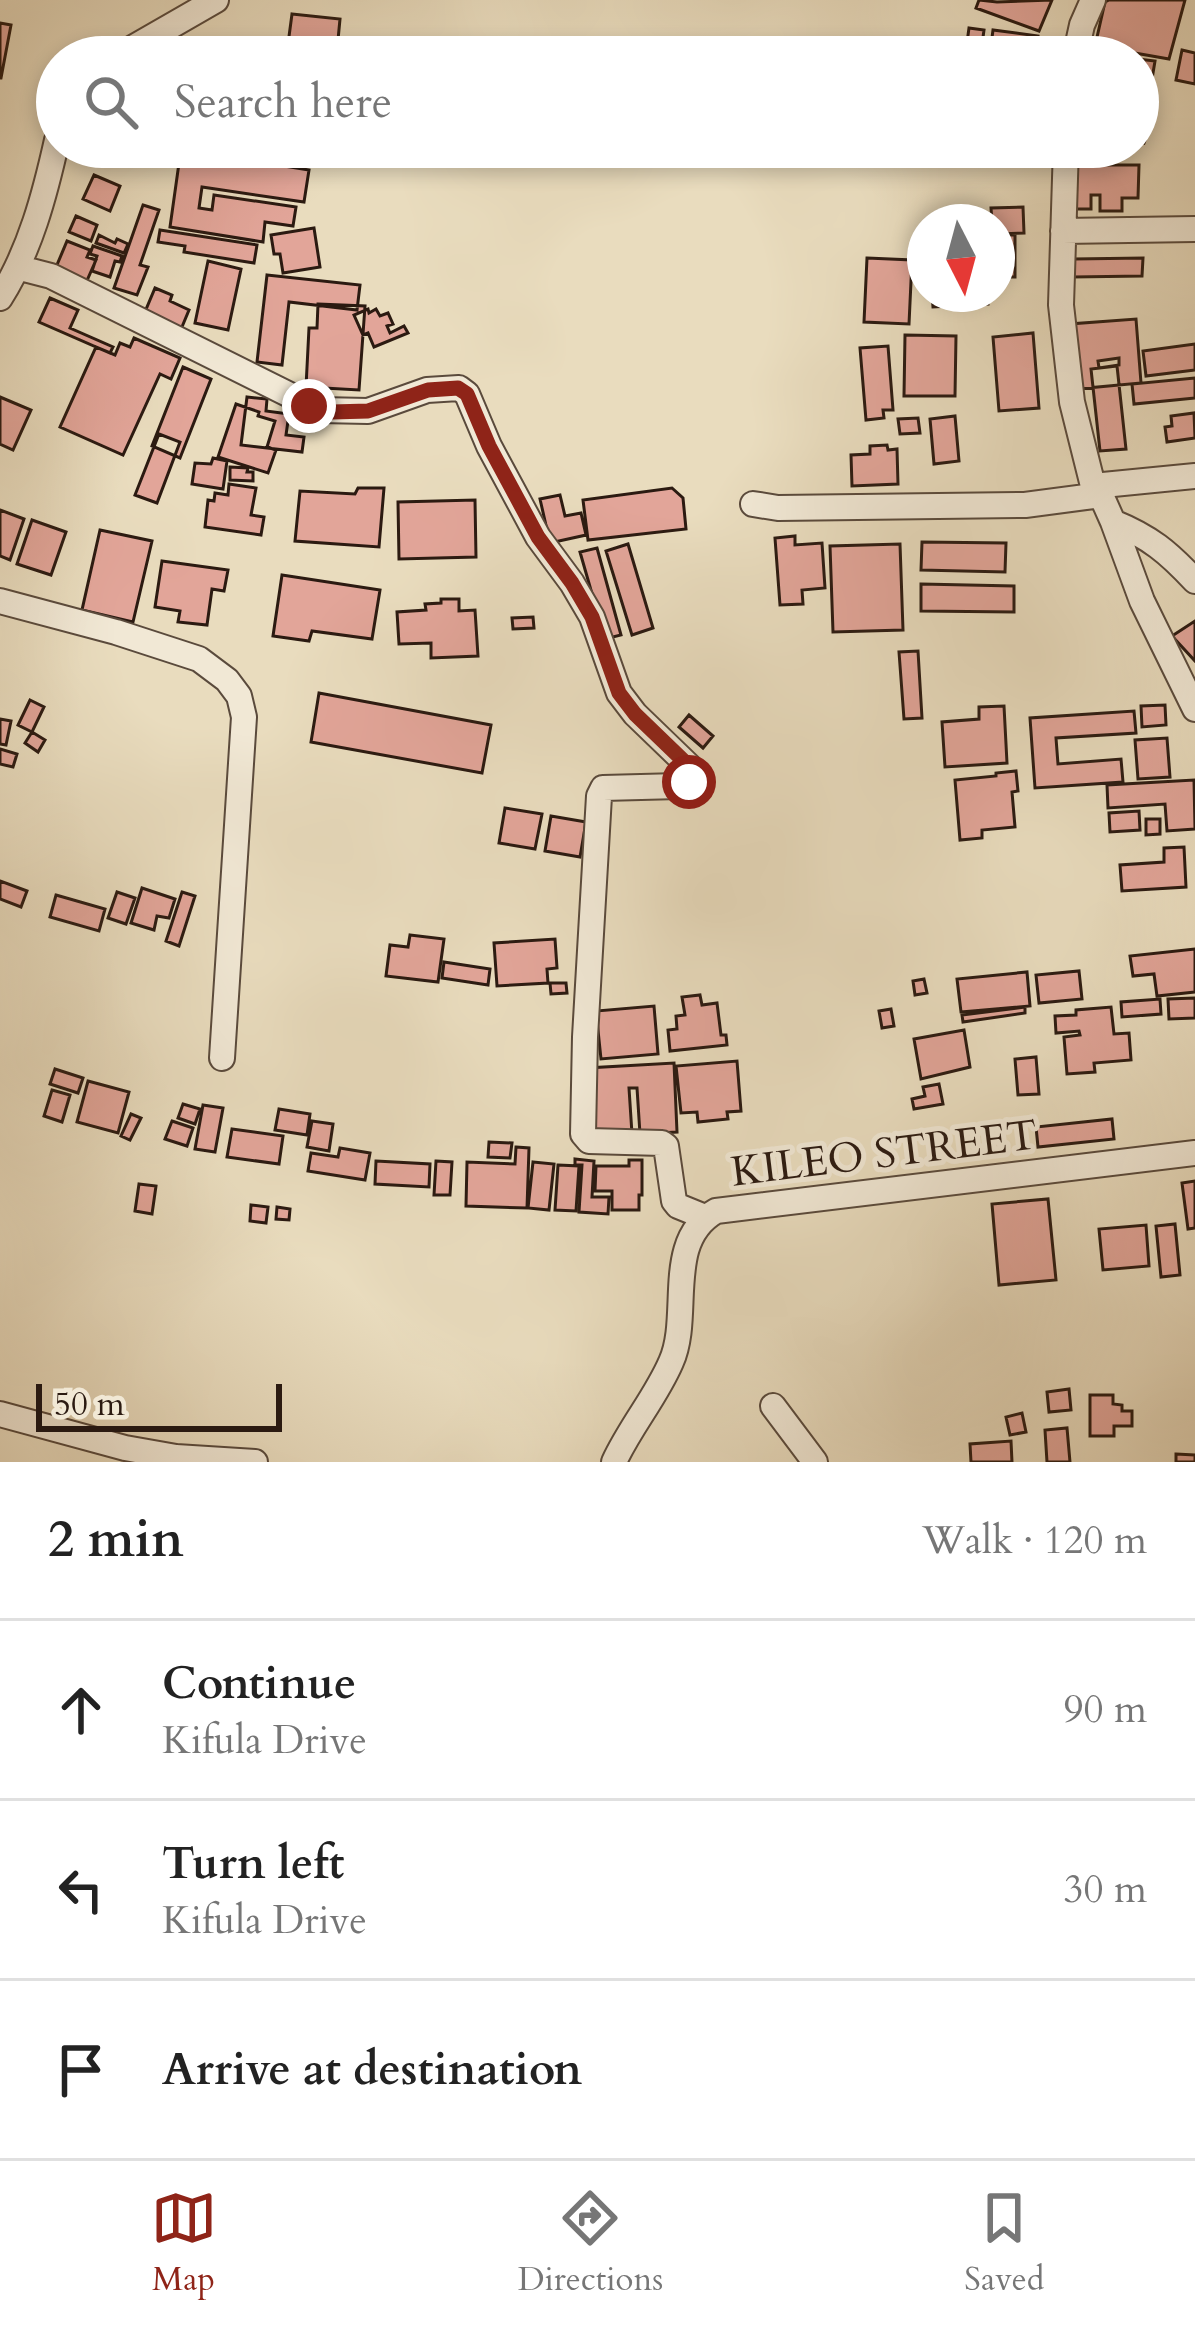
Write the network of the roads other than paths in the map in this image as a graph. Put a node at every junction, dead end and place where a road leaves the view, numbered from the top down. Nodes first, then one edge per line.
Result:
1 (216, 0) edge
2 (1094, 0) edge
3 (153, 36) edge
4 (1080, 36) edge
5 (51, 168) edge
6 (1065, 168) edge
7 (1195, 229) edge
8 (1063, 231) junction
9 (20, 268) junction
10 (0, 298) edge
11 (1195, 476) edge
12 (1097, 490) junction
13 (753, 504) dead end
14 (1113, 522) junction
15 (1195, 581) edge
16 (0, 602) edge
17 (1195, 709) edge
18 (223, 1058) dead end
19 (1195, 1153) edge
20 (705, 1217) junction
21 (773, 1406) dead end
22 (0, 1414) edge
23 (255, 1462) edge
24 (614, 1462) edge
25 (815, 1462) edge

1 - 3 street
2 - 4 street
5 - 9 street
6 - 8 street
7 - 8 street
8 - 12 street
9 - 10 street
9 - 20 street
11 - 12 street
12 - 13 street
12 - 14 street
14 - 15 street
14 - 17 street
16 - 18 street
19 - 20 street, KILEO STREET
20 - 24 street, KILEO STREET
21 - 25 street
22 - 23 street

